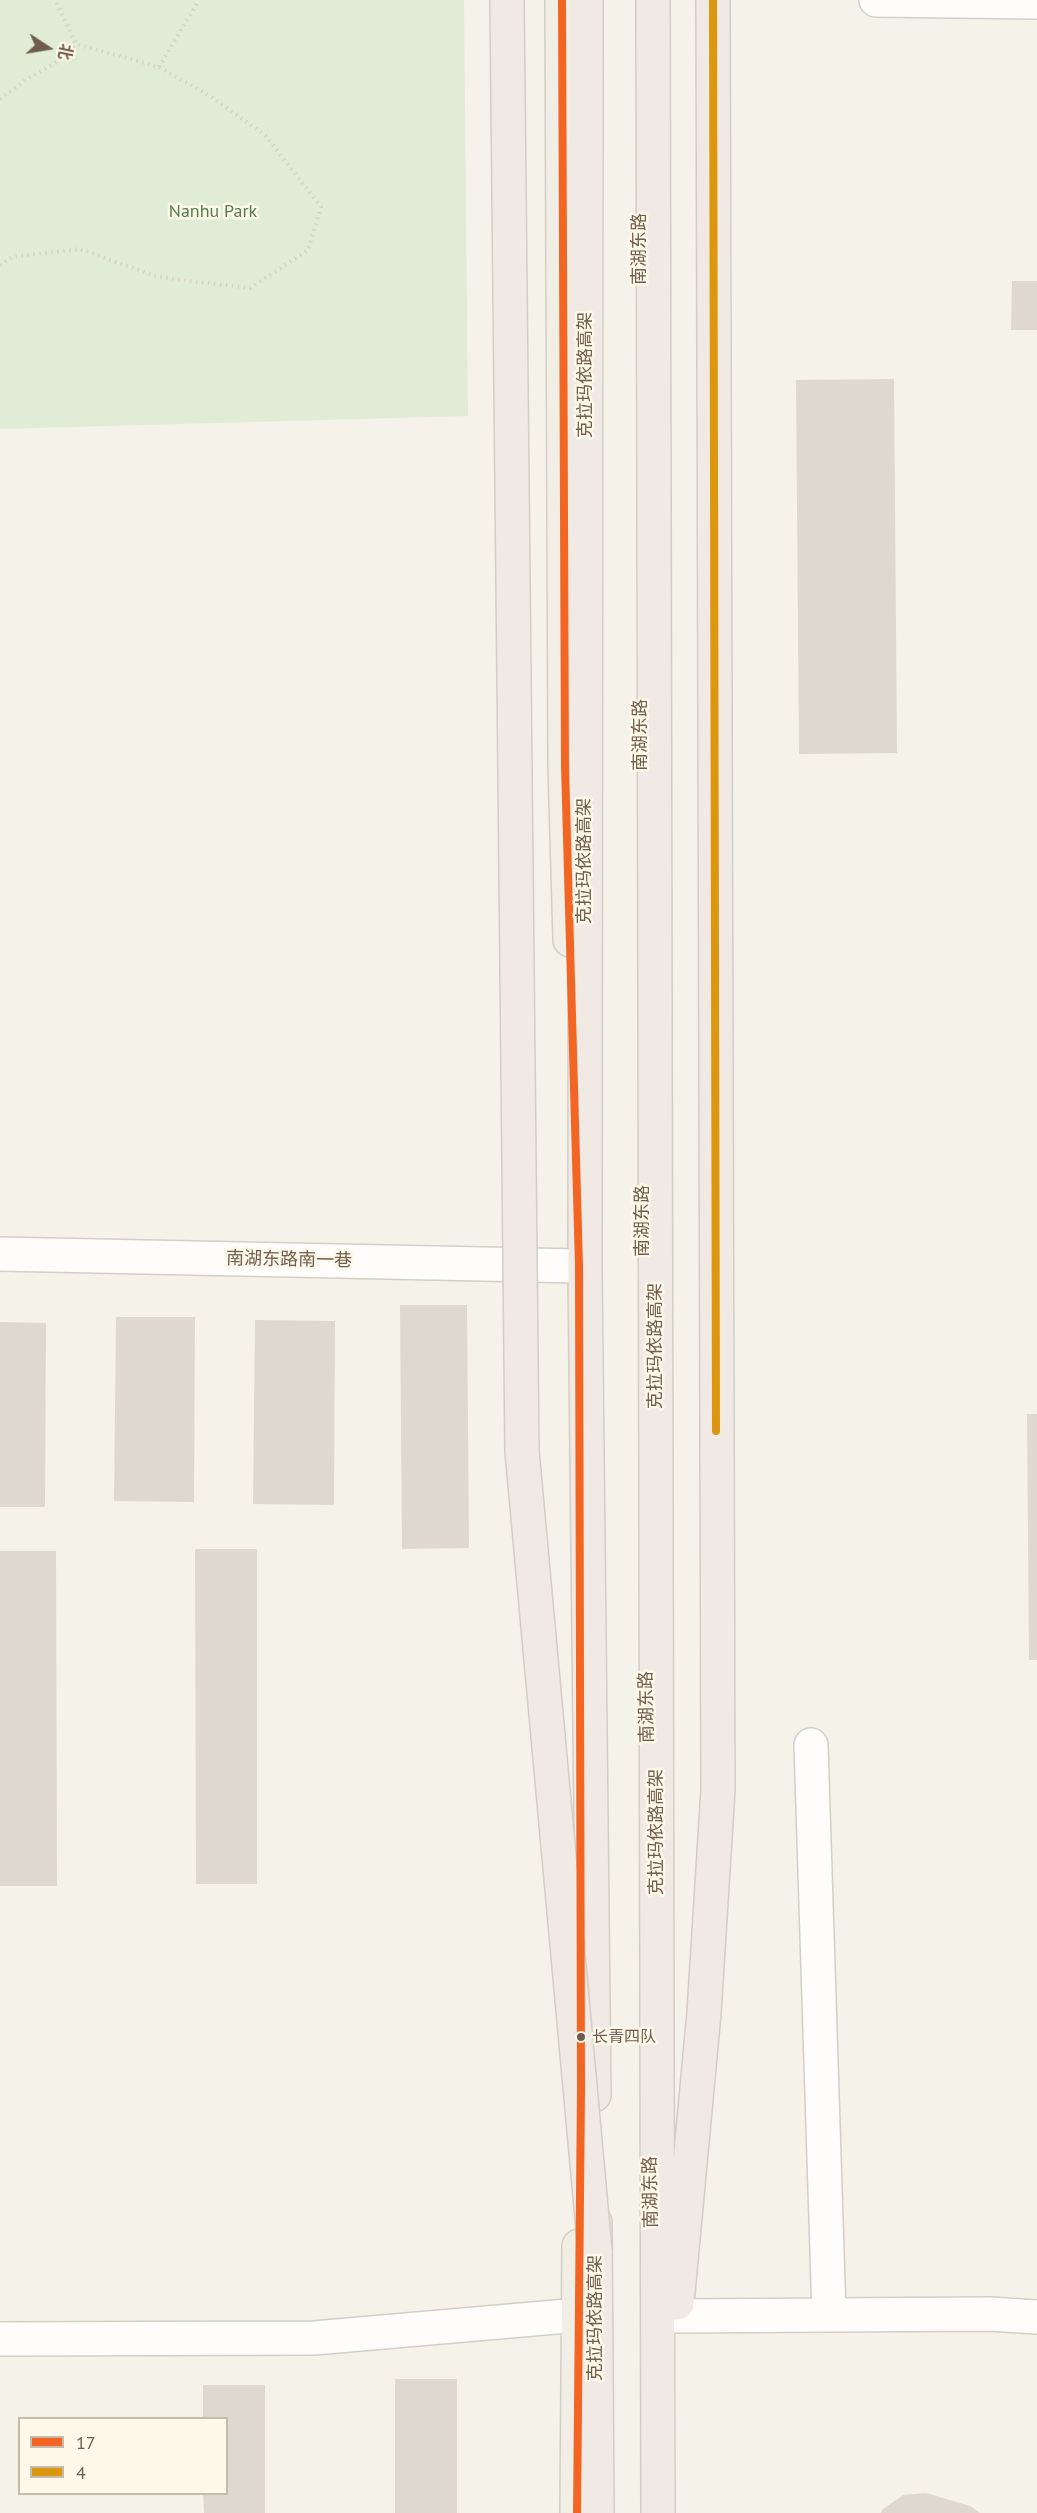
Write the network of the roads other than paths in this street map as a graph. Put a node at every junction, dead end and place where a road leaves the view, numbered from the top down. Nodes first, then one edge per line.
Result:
1 (507, 0) edge
2 (562, 0) edge
3 (586, 0) edge
4 (639, 0) edge
5 (653, 0) edge
6 (712, 0) edge
7 (876, 0) edge
8 (1037, 2) edge
9 (0, 1254) edge
10 (579, 1266) junction
11 (812, 1745) dead end
12 (595, 2251) junction
13 (579, 2315) junction
14 (829, 2315) junction
15 (676, 2316) junction
16 (1037, 2317) edge
17 (0, 2339) edge
18 (657, 2505) edge
19 (577, 2513) edge
20 (597, 2513) edge

1 - 12 highway, bridge
2 - 10 main road
3 - 12 highway, 克拉玛依路高架, bridge
4 - 18 main road, 南湖东路
5 - 18 highway, 克拉玛依路高架
6 - 15 highway
7 - 8 street
9 - 10 street, 南湖东路南一巷
10 - 13 main road
11 - 14 street
12 - 20 highway, 克拉玛依路高架
13 - 17 street
13 - 19 main road
14 - 15 street
14 - 16 street
15 - 18 highway

